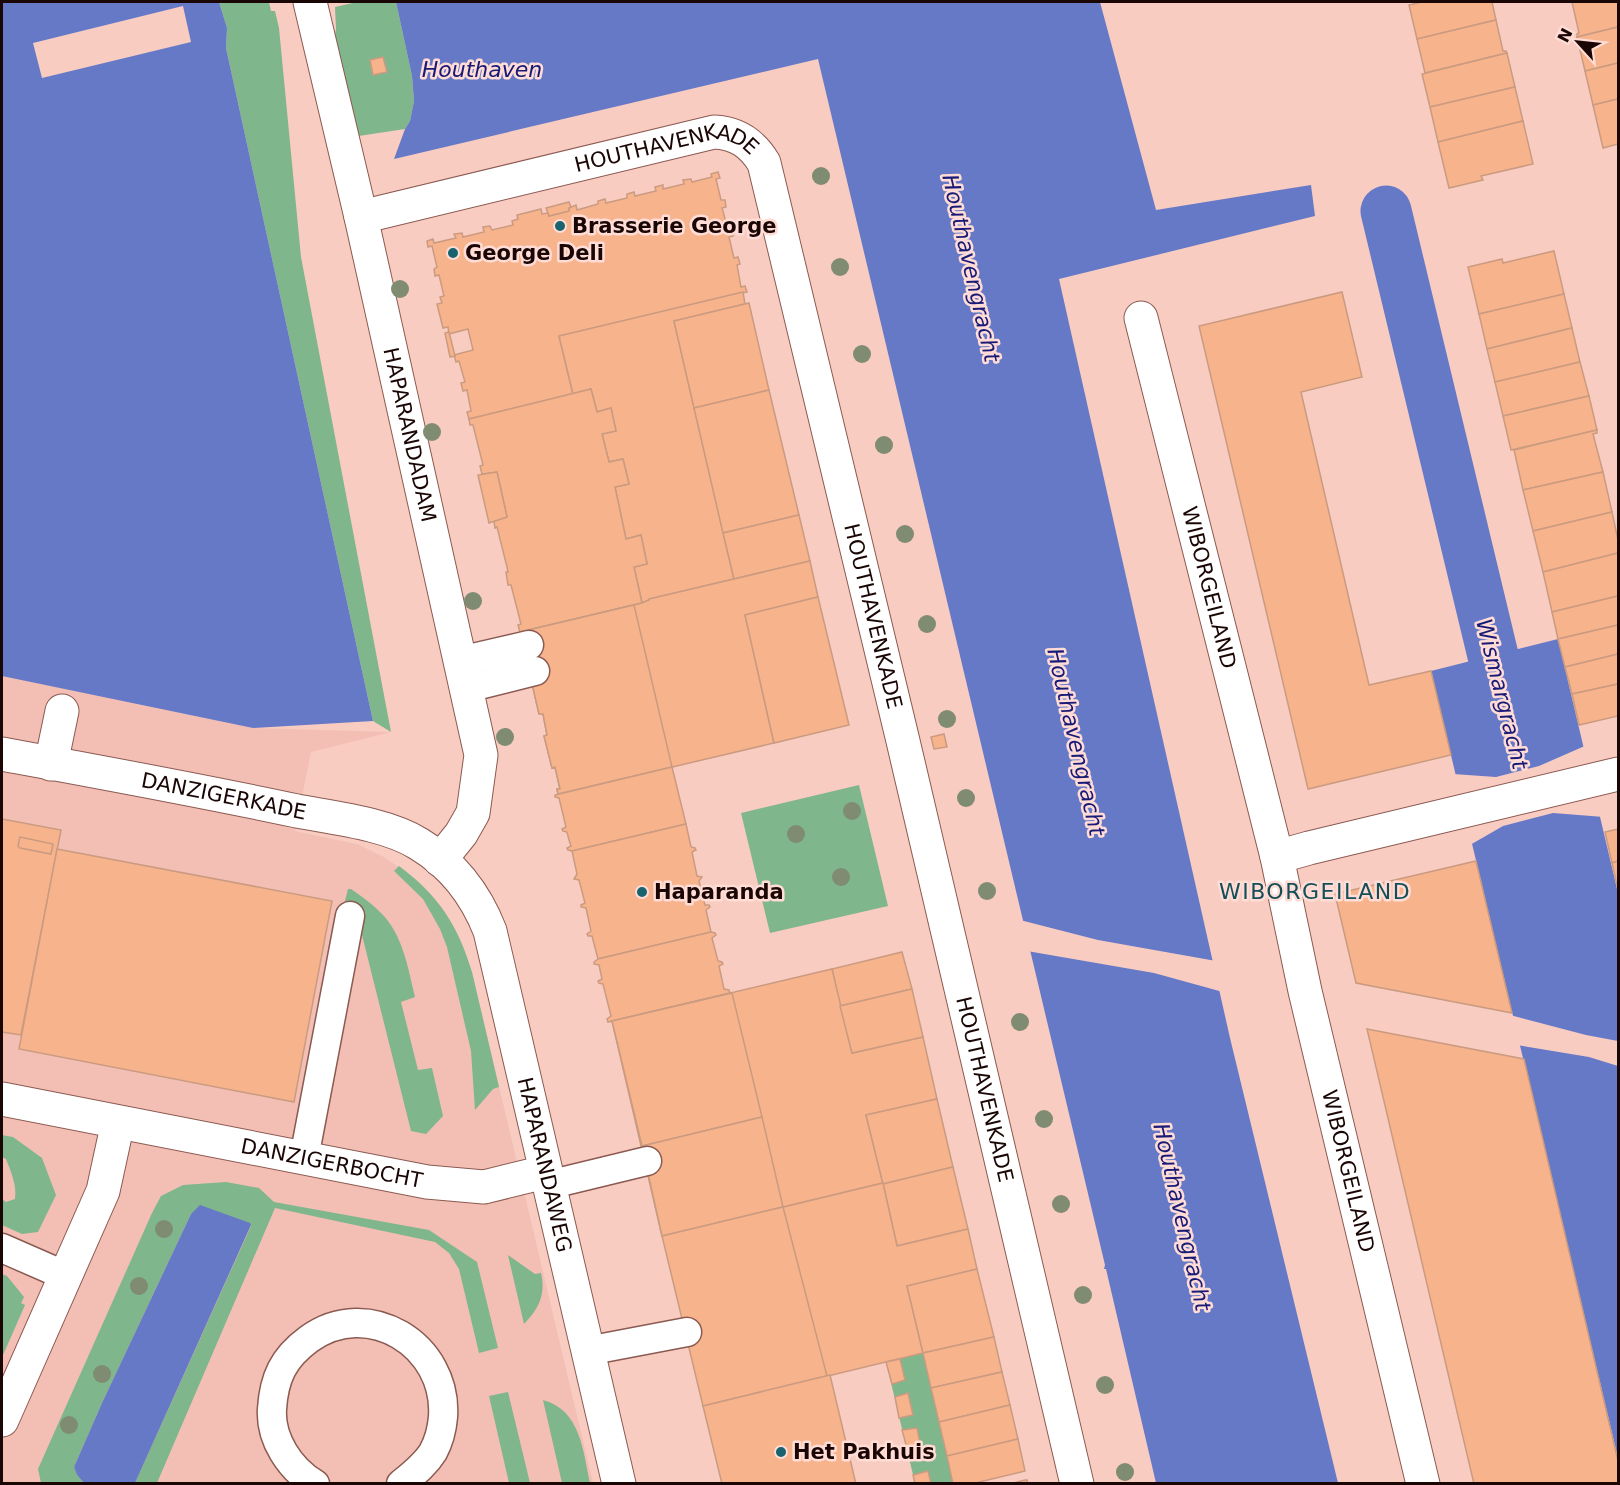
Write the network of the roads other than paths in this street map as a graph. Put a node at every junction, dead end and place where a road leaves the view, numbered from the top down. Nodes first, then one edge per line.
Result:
1 (310, 2) edge
2 (361, 217) junction
3 (1141, 318) dead end
4 (532, 658) dead end
5 (463, 675) junction
6 (62, 711) dead end
7 (2, 754) edge
8 (51, 764) junction
9 (1611, 776) edge
10 (1277, 857) junction
11 (440, 860) junction
12 (350, 916) dead end
13 (2, 1099) edge
14 (118, 1122) junction
15 (304, 1158) junction
16 (647, 1161) dead end
17 (547, 1179) junction
18 (2, 1248) edge
19 (66, 1276) junction
20 (687, 1332) dead end
21 (587, 1351) junction
22 (2, 1420) edge
23 (315, 1484) edge
24 (401, 1484) edge
25 (618, 1484) edge
26 (1077, 1484) edge
27 (1423, 1484) edge

1 - 2 street, HAPARANDADAM
2 - 5 street, HAPARANDADAM
2 - 26 street, HOUTHAVENKADE
3 - 10 street, WIBORGEILAND
4 - 5 lane
5 - 11 street, HAPARANDADAM
6 - 8 street
7 - 8 street, DANZIGERKADE
8 - 11 street, DANZIGERKADE
9 - 10 street
10 - 27 street, WIBORGEILAND
11 - 17 street, HAPARANDAWEG
12 - 15 lane
13 - 14 street, DANZIGERBOCHT
14 - 15 street, DANZIGERBOCHT
14 - 19 street
15 - 17 street, DANZIGERBOCHT
16 - 17 lane
17 - 21 street, HAPARANDAWEG
18 - 19 lane
19 - 22 street
20 - 21 lane
21 - 25 street, HAPARANDAWEG
23 - 24 lane

